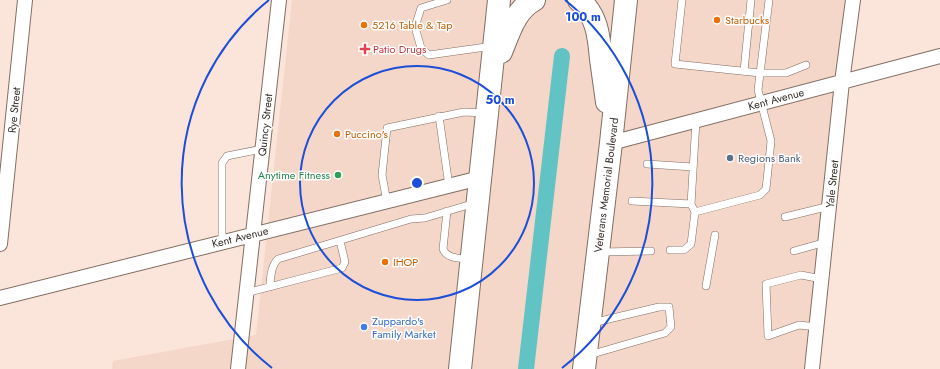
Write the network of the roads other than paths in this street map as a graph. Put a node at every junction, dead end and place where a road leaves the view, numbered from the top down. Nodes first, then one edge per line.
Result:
1 (25, 0) edge
2 (279, 0) edge
3 (447, 0) edge
4 (499, 0) edge
5 (534, 0) edge
6 (579, 0) edge
7 (626, 0) edge
8 (682, 0) edge
9 (751, 0) edge
10 (769, 0) edge
11 (854, 0) edge
12 (494, 45) junction
13 (940, 56) edge
14 (806, 65) dead end
15 (744, 71) junction
16 (760, 73) junction
17 (491, 78) junction
18 (842, 82) junction
19 (762, 103) junction
20 (487, 113) junction
21 (439, 116) junction
22 (696, 121) junction
23 (611, 143) junction
24 (262, 149) junction
25 (647, 164) dead end
26 (693, 166) junction
27 (480, 178) junction
28 (449, 186) junction
29 (632, 201) dead end
30 (387, 202) junction
31 (478, 203) junction
32 (691, 204) junction
33 (830, 206) junction
34 (447, 211) junction
35 (695, 212) junction
36 (785, 217) dead end
37 (252, 234) junction
38 (715, 235) dead end
39 (340, 241) junction
40 (222, 242) junction
41 (826, 242) junction
42 (0, 244) edge
43 (670, 250) dead end
44 (651, 251) dead end
45 (794, 251) dead end
46 (598, 252) junction
47 (472, 259) junction
48 (822, 279) junction
49 (706, 286) dead end
50 (270, 287) junction
51 (246, 293) junction
52 (0, 298) edge
53 (589, 323) junction
54 (817, 327) junction
55 (584, 363) edge
56 (238, 369) edge
57 (460, 369) edge
58 (812, 369) edge

1 - 42 street, Rye Street
2 - 24 street, Quincy Street
3 - 12 lane
4 - 12 main road
5 - 17 main road
6 - 23 main road
7 - 23 main road, Veterans Memorial Boulevard
8 - 15 lane
9 - 15 lane
10 - 16 lane
11 - 18 street, Yale Street
12 - 17 main road
13 - 18 street, Kent Avenue
14 - 16 lane
15 - 16 lane
16 - 19 lane
17 - 20 main road
18 - 19 street, Kent Avenue
18 - 33 street, Yale Street
19 - 22 street, Kent Avenue
19 - 35 lane
20 - 21 lane
20 - 27 main road
21 - 28 lane
21 - 30 lane
22 - 23 street, Kent Avenue
22 - 26 lane
23 - 46 main road, Veterans Memorial Boulevard
24 - 37 street, Quincy Street
24 - 40 lane
25 - 26 lane
26 - 32 lane
27 - 28 street, Kent Avenue
27 - 31 main road
28 - 30 street, Kent Avenue
29 - 32 lane
30 - 37 street, Kent Avenue
31 - 34 lane
31 - 47 main road
32 - 35 lane
33 - 36 lane
33 - 41 street, Yale Street
34 - 39 lane
34 - 47 lane
35 - 43 lane
37 - 40 street, Kent Avenue
37 - 51 street, Quincy Street
38 - 49 lane
39 - 50 lane
39 - 50 lane
40 - 52 street, Kent Avenue
41 - 45 lane
41 - 48 street, Yale Street
44 - 46 lane
46 - 53 main road, Veterans Memorial Boulevard
47 - 57 main road
48 - 54 street, Yale Street
48 - 54 lane
50 - 51 lane
51 - 56 street, Quincy Street
53 - 55 main road, Veterans Memorial Boulevard
53 - 55 lane
54 - 58 street, Yale Street

